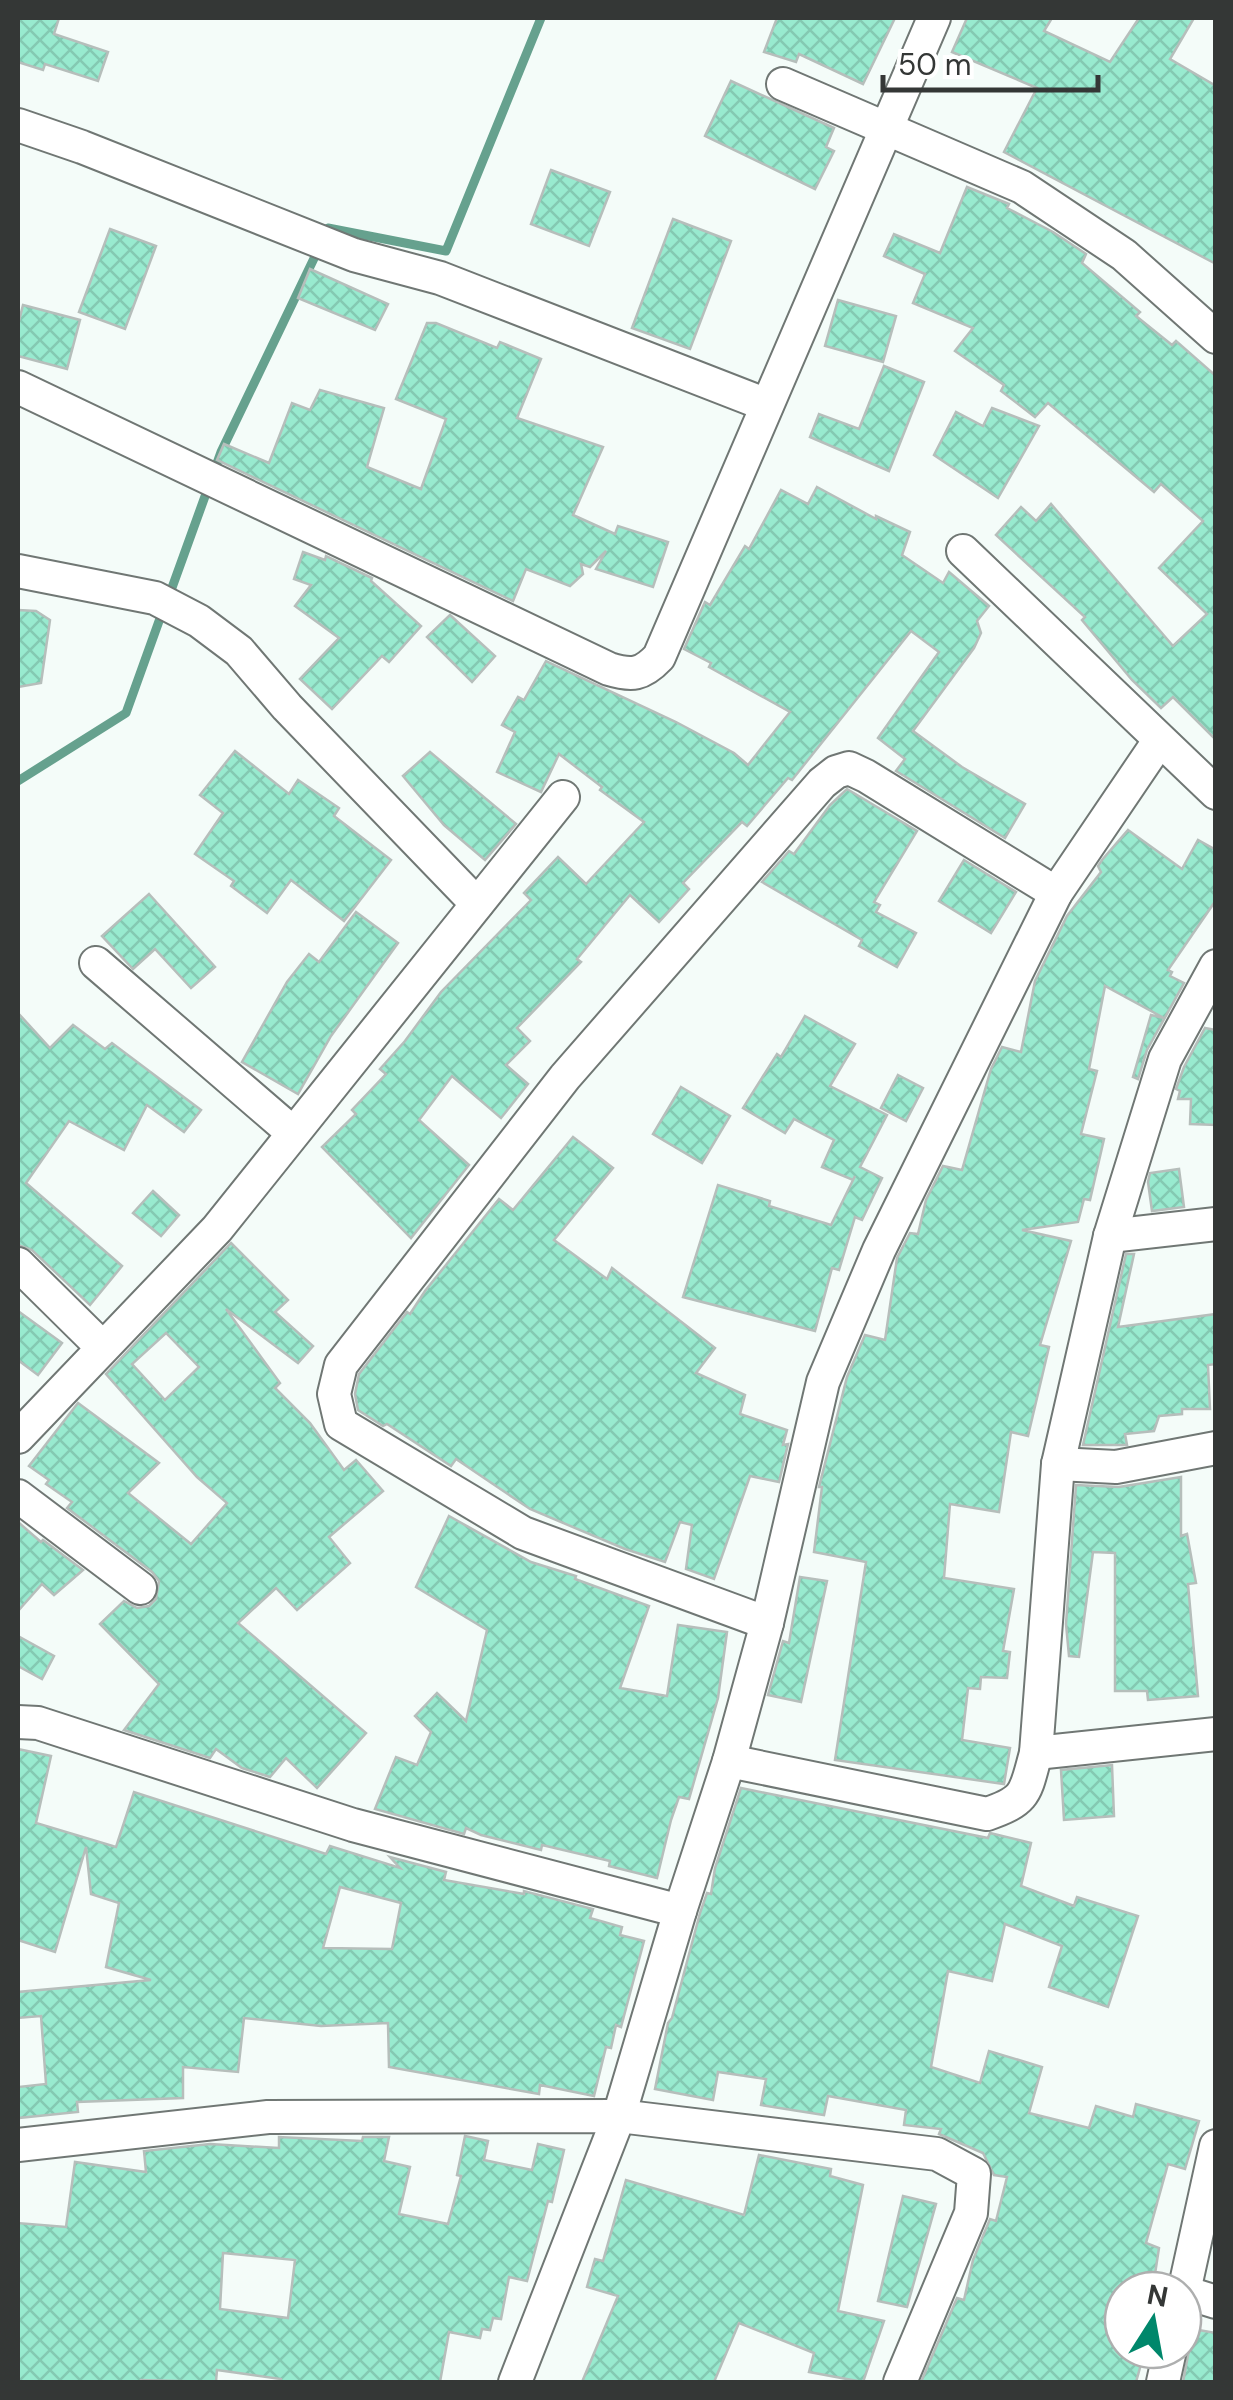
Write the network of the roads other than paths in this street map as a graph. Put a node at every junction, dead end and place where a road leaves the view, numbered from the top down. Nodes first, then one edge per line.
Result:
1 (934, 18) edge
2 (783, 84) dead end
3 (18, 125) edge
4 (886, 128) junction
5 (1216, 337) edge
6 (26, 390) edge
7 (767, 405) junction
8 (963, 551) dead end
9 (18, 572) edge
10 (1159, 740) junction
11 (1216, 793) edge
12 (563, 796) dead end
13 (1056, 893) junction
14 (477, 904) junction
15 (96, 963) dead end
16 (1216, 966) edge
17 (293, 1134) junction
18 (1216, 1224) edge
19 (1110, 1236) junction
20 (18, 1264) edge
21 (102, 1348) junction
22 (18, 1436) edge
23 (1216, 1448) edge
24 (1058, 1464) junction
25 (18, 1496) edge
26 (140, 1588) dead end
27 (767, 1622) junction
28 (18, 1722) edge
29 (1216, 1734) edge
30 (1036, 1753) junction
31 (729, 1761) junction
32 (680, 1911) junction
33 (619, 2116) junction
34 (18, 2145) edge
35 (1216, 2146) edge
36 (1189, 2270) edge
37 (516, 2382) edge
38 (900, 2382) edge

1 - 4 street
2 - 4 street
3 - 7 street
4 - 5 street
4 - 7 street
6 - 7 street
8 - 10 street
9 - 14 street
10 - 11 street
10 - 13 street
12 - 14 street
13 - 27 street
13 - 27 street
14 - 17 street
15 - 17 street
16 - 19 street
17 - 21 street
18 - 19 street
19 - 24 street
20 - 21 street
21 - 22 street
23 - 24 street
24 - 30 street
25 - 26 street
27 - 31 street
28 - 32 street
29 - 30 street
30 - 31 street
31 - 32 street
32 - 33 street
33 - 34 street
33 - 37 street
33 - 38 street
35 - 36 street

